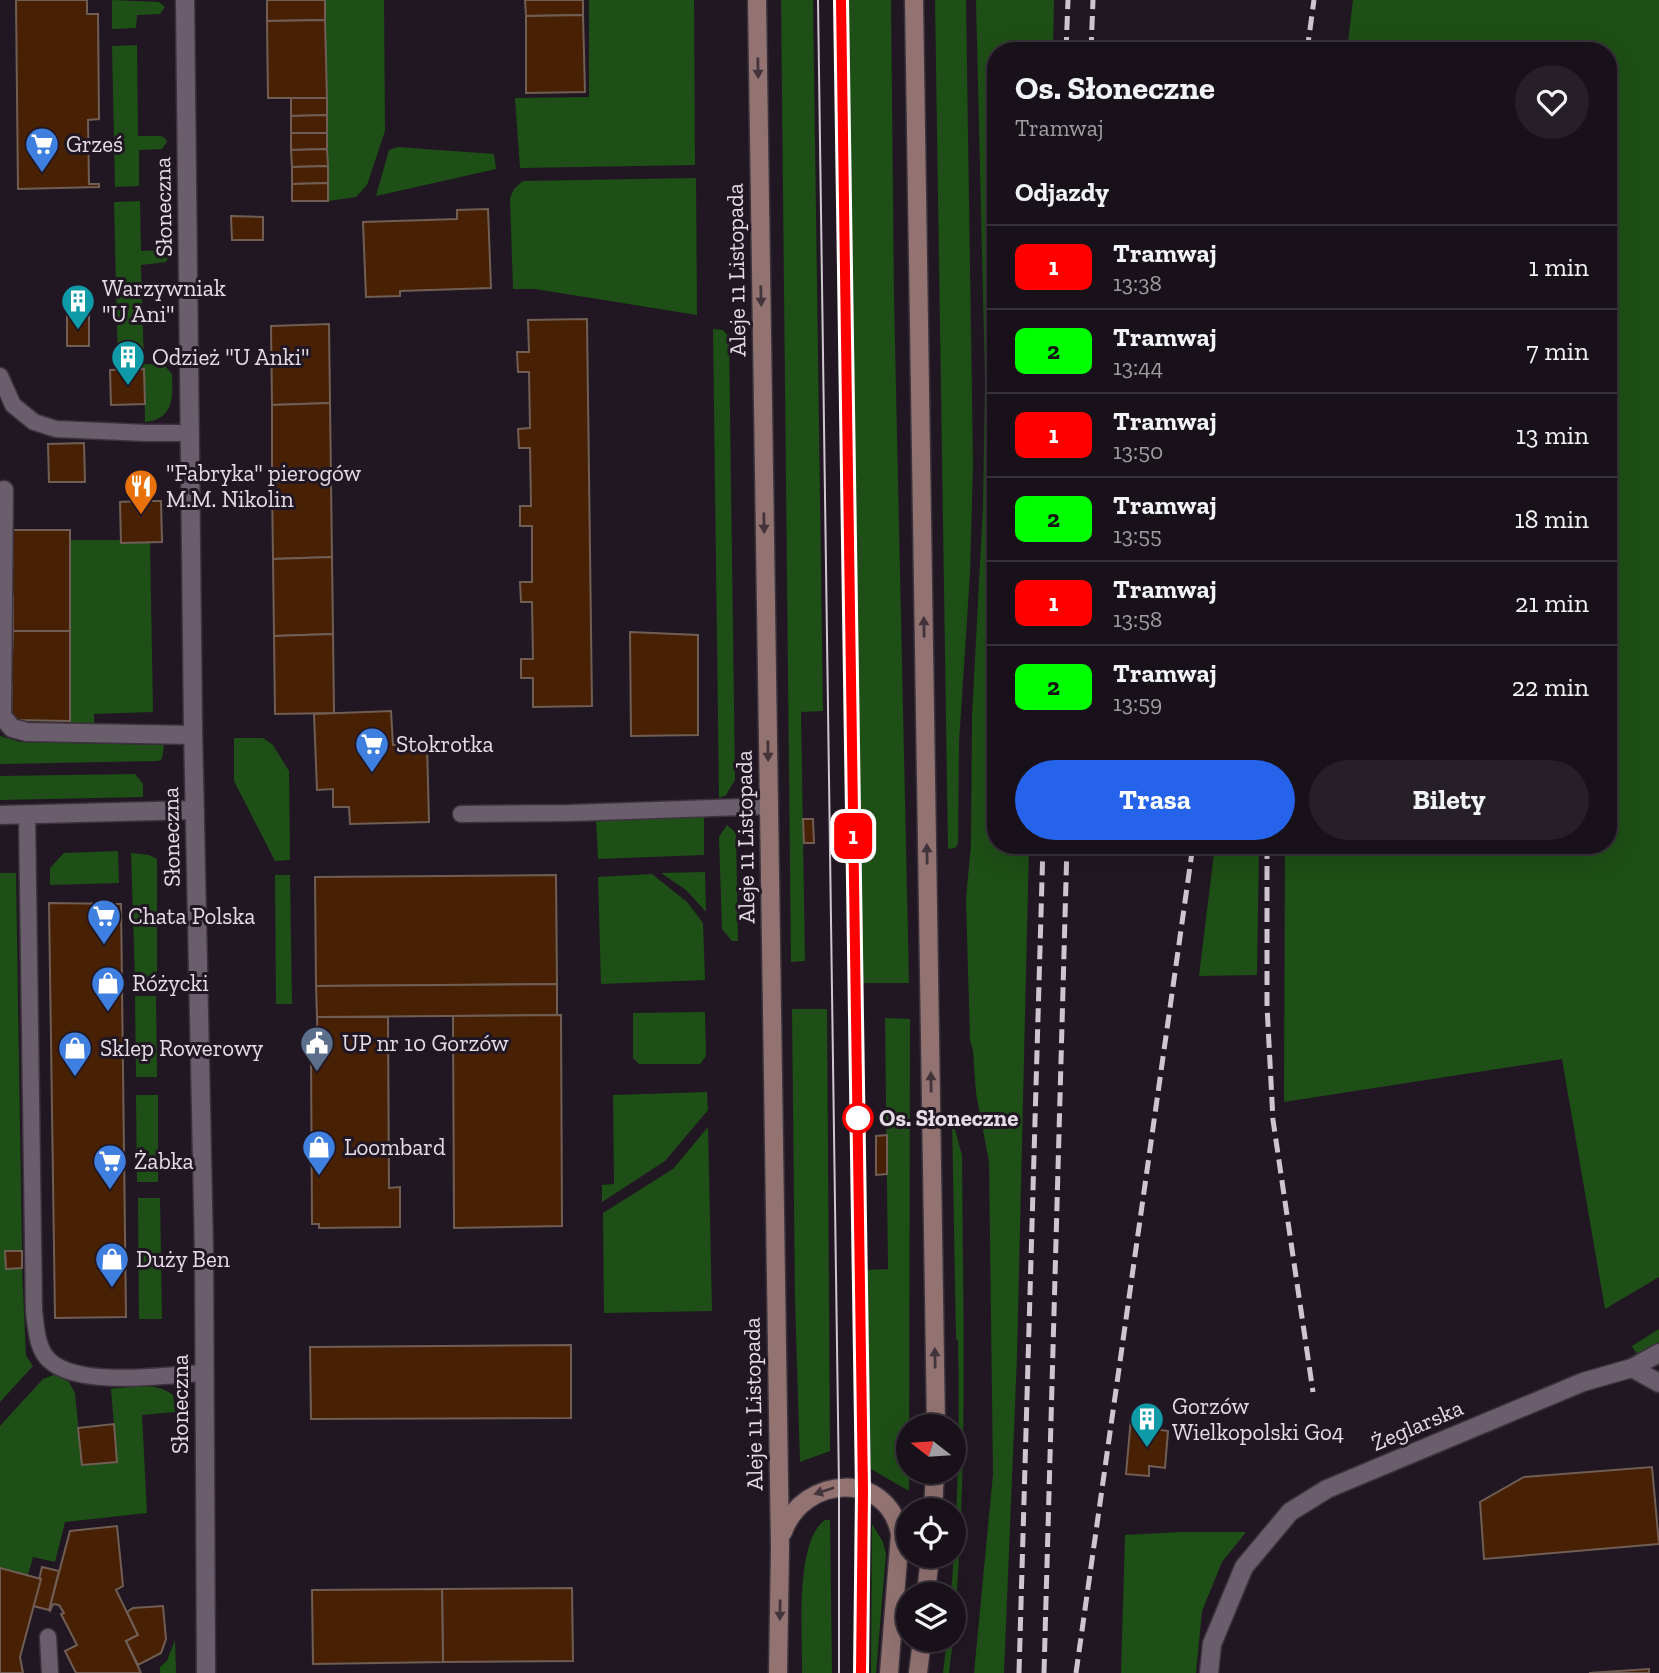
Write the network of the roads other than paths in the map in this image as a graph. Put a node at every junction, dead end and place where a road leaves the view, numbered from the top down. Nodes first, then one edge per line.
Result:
1 (185, 0) edge
2 (757, 0) edge
3 (914, 0) edge
4 (0, 376) edge
5 (191, 433) junction
6 (4, 490) dead end
7 (193, 735) junction
8 (768, 806) junction
9 (195, 810) junction
10 (461, 814) dead end
11 (0, 815) edge
12 (26, 816) junction
13 (1659, 1353) edge
14 (1632, 1368) junction
15 (204, 1373) junction
16 (1659, 1383) edge
17 (936, 1414) edge
18 (780, 1548) junction
19 (48, 1637) dead end
20 (921, 1652) edge
21 (50, 1673) edge
22 (206, 1673) edge
23 (779, 1673) edge
24 (889, 1673) edge
25 (918, 1673) edge
26 (1209, 1673) edge

1 - 5 street, Słoneczna
2 -> 8 main road, Aleje 11 Listopada
17 -> 3 main road
4 - 5 lane
5 - 7 street, Słoneczna
6 - 7 street
7 - 9 street, Słoneczna
8 - 10 lane
8 - 18 main road, Aleje 11 Listopada
9 - 12 street
9 - 15 street, Słoneczna
11 - 12 street
12 - 15 lane
13 - 14 street, Żeglarska
14 - 16 street
14 - 26 street, Żeglarska
15 - 22 street, Słoneczna
18 -> 23 main road, Aleje 11 Listopada
24 -> 18 main road
19 - 21 lane
20 - 25 main road

